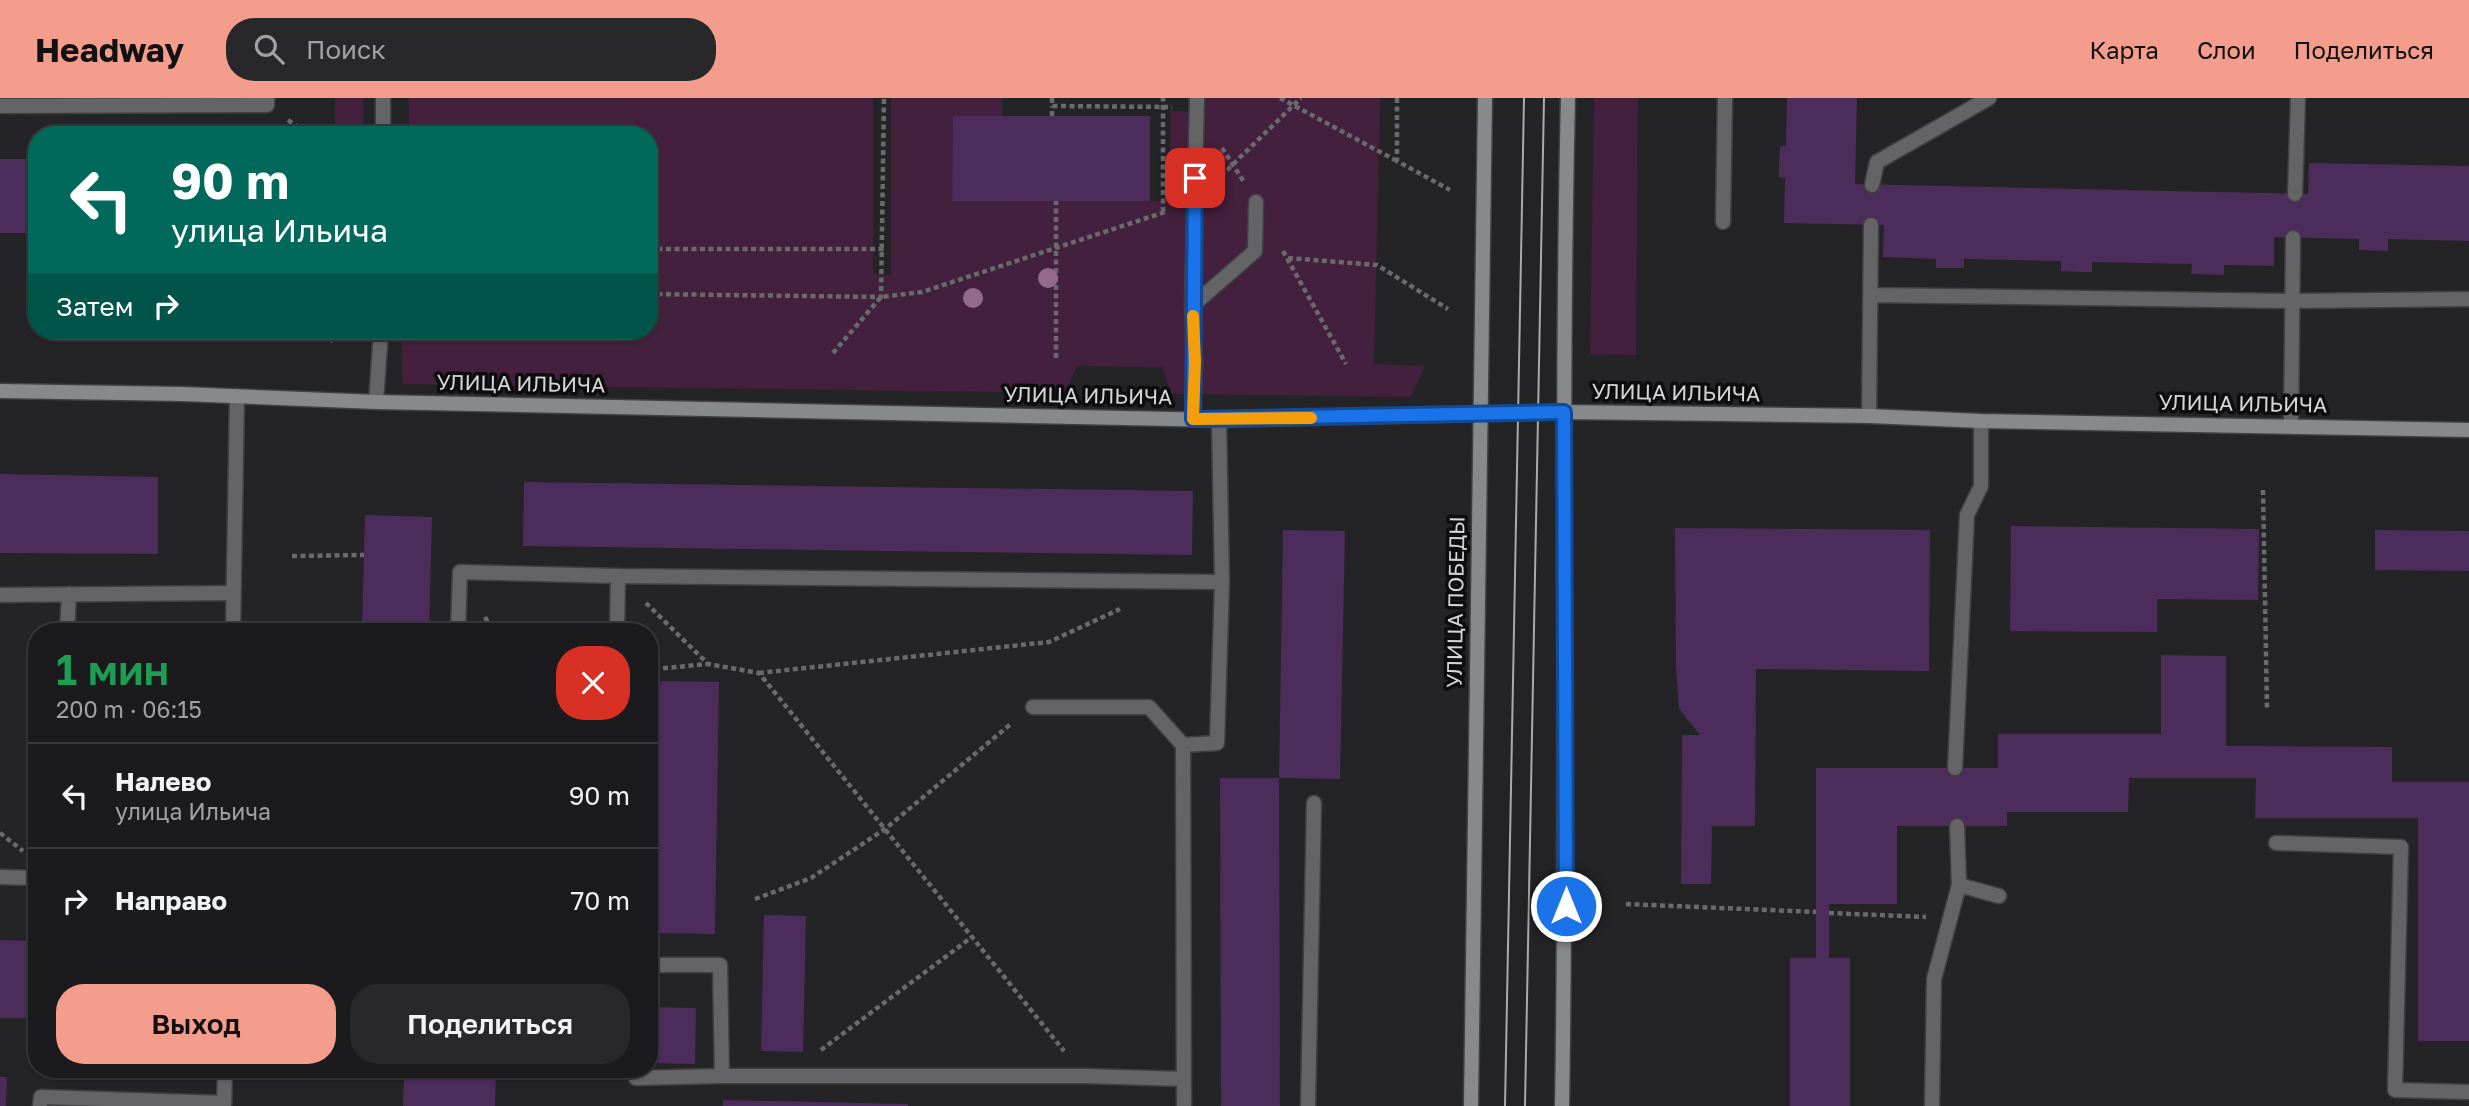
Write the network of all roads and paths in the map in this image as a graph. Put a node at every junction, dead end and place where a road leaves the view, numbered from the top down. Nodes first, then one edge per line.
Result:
1 (267, 98) edge
2 (383, 98) edge
3 (884, 98) edge
4 (1052, 98) edge
5 (1163, 98) edge
6 (1280, 98) edge
7 (1301, 98) edge
8 (1397, 98) edge
9 (1485, 98) edge
10 (1569, 98) edge
11 (1725, 98) edge
12 (1989, 98) edge
13 (2298, 98) edge
14 (1197, 103) edge
15 (1293, 105) junction
16 (0, 106) edge
17 (1052, 106) junction
18 (1163, 107) junction
19 (1052, 116) dead end
20 (383, 126) edge
21 (1397, 161) junction
22 (1234, 166) junction
23 (1872, 184) dead end
24 (1450, 190) dead end
25 (2295, 194) dead end
26 (1056, 201) dead end
27 (1194, 201) junction
28 (1256, 202) joint
29 (1163, 212) junction
30 (1723, 222) dead end
31 (1871, 225) dead end
32 (2293, 238) dead end
33 (1281, 247) dead end
34 (1056, 248) junction
35 (658, 249) edge
36 (884, 249) junction
37 (1287, 258) junction
38 (658, 294) edge
39 (1871, 295) junction
40 (881, 297) junction
41 (2469, 299) edge
42 (2292, 301) junction
43 (1192, 306) junction
44 (1448, 309) dead end
45 (380, 340) edge
46 (833, 353) dead end
47 (1056, 358) dead end
48 (1346, 364) dead end
49 (0, 391) edge
50 (237, 396) junction
51 (376, 402) junction
52 (1564, 412) junction
53 (1479, 414) junction
54 (1869, 416) junction
55 (1193, 419) junction
56 (1219, 420) junction
57 (1981, 421) junction
58 (2291, 426) junction
59 (2469, 430) edge
60 (2263, 490) dead end
61 (363, 555) dead end
62 (292, 556) dead end
63 (618, 576) junction
64 (1222, 582) junction
65 (233, 593) junction
66 (69, 594) junction
67 (0, 595) edge
68 (1124, 607) dead end
69 (67, 623) edge
70 (233, 623) edge
71 (458, 623) edge
72 (617, 623) edge
73 (708, 664) junction
74 (658, 669) edge
75 (759, 673) junction
76 (1033, 707) joint
77 (2267, 708) dead end
78 (1183, 745) junction
79 (1955, 768) dead end
80 (1314, 803) dead end
81 (1957, 826) dead end
82 (885, 829) junction
83 (0, 833) edge
84 (2276, 843) dead end
85 (28, 855) dead end
86 (0, 877) edge
87 (28, 878) edge
88 (1959, 885) junction
89 (1999, 896) dead end
90 (755, 899) dead end
91 (1626, 904) dead end
92 (1816, 912) dead end
93 (1829, 913) dead end
94 (1950, 918) junction
95 (972, 937) junction
96 (658, 964) edge
97 (722, 1076) junction
98 (786, 1076) junction
99 (1085, 1076) junction
100 (658, 1077) edge
101 (225, 1078) edge
102 (1184, 1079) junction
103 (2469, 1091) edge
104 (224, 1105) edge
105 (40, 1106) edge
106 (1184, 1106) edge
107 (1308, 1106) edge
108 (1471, 1106) edge
109 (1562, 1106) edge
110 (1931, 1106) edge

1 - 16 street
2 - 20 street
3 - 36 path
4 - 17 path
5 - 18 path
6 - 15 path
7 - 15 path
8 - 21 path
9 - 53 street, УЛИЦА ПОБЕДЫ
10 - 52 street
11 - 30 street
12 - 23 street
13 - 25 street
14 - 18 path
14 - 22 path
14 - 27 street
15 - 21 path
15 - 22 path
17 - 18 path
17 - 19 path
18 - 29 path
21 - 24 path
22 - 27 path
22 - 28 path
26 - 34 path
27 - 29 path
27 - 43 street
28 - 43 street
29 - 34 path
31 - 39 street
32 - 42 street
33 - 37 path
34 - 40 path
34 - 47 path
35 - 36 path
36 - 40 path
37 - 44 path
37 - 48 path
38 - 40 path
39 - 42 street
39 - 54 street
40 - 46 path
41 - 42 street
42 - 58 street
43 - 55 street
45 - 51 street
49 - 50 street, УЛИЦА ИЛЬИЧА
50 - 51 street, УЛИЦА ИЛЬИЧА
50 - 65 street
51 - 55 street, УЛИЦА ИЛЬИЧА
52 - 53 street, УЛИЦА ИЛЬИЧА
52 - 54 street, УЛИЦА ИЛЬИЧА
52 - 109 street
53 - 56 street, УЛИЦА ИЛЬИЧА
53 - 108 street, УЛИЦА ПОБЕДЫ
54 - 57 street, УЛИЦА ИЛЬИЧА
55 - 56 street, УЛИЦА ИЛЬИЧА
56 - 64 street
57 - 58 street, УЛИЦА ИЛЬИЧА
57 - 79 street
58 - 59 street, УЛИЦА ИЛЬИЧА
60 - 77 path
61 - 62 path
63 - 64 street
63 - 71 street
63 - 72 street
63 - 73 path
64 - 78 street
65 - 66 street
65 - 70 street
66 - 67 street
66 - 69 street
68 - 75 path
73 - 74 path
73 - 75 path
75 - 82 path
76 - 78 street
76 - 82 path
78 - 102 street
80 - 107 street
81 - 88 street
82 - 90 path
82 - 95 path
83 - 85 path
84 - 103 street
86 - 87 street
88 - 89 street
88 - 94 street
91 - 92 path
93 - 94 path
94 - 110 street
95 - 98 path
95 - 99 path
96 - 97 street
97 - 98 street
97 - 100 street
98 - 99 street
99 - 102 street
101 - 104 street
102 - 106 street
104 - 105 street

